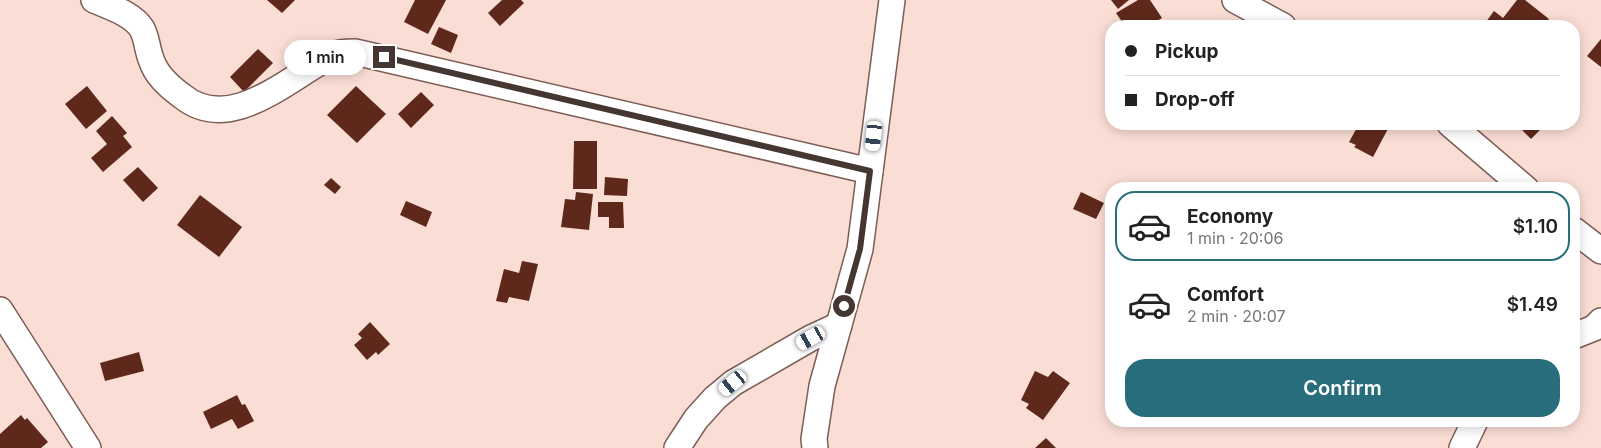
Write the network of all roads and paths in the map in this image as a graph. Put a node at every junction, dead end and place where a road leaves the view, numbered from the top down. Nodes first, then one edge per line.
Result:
1 (94, 0) edge
2 (892, 0) edge
3 (1235, 0) edge
4 (1272, 20) edge
5 (1457, 130) edge
6 (870, 171) junction
7 (1518, 182) edge
8 (1580, 235) edge
9 (1601, 251) edge
10 (0, 310) edge
11 (1601, 321) edge
12 (839, 325) junction
13 (1580, 334) edge
14 (1472, 427) edge
15 (88, 448) edge
16 (677, 448) edge
17 (815, 448) edge
18 (1462, 448) edge

1 - 6 street
2 - 6 street
3 - 4 street
5 - 7 street
6 - 12 street
8 - 9 street
10 - 15 street
11 - 13 street
12 - 16 street
12 - 17 street
14 - 18 street

